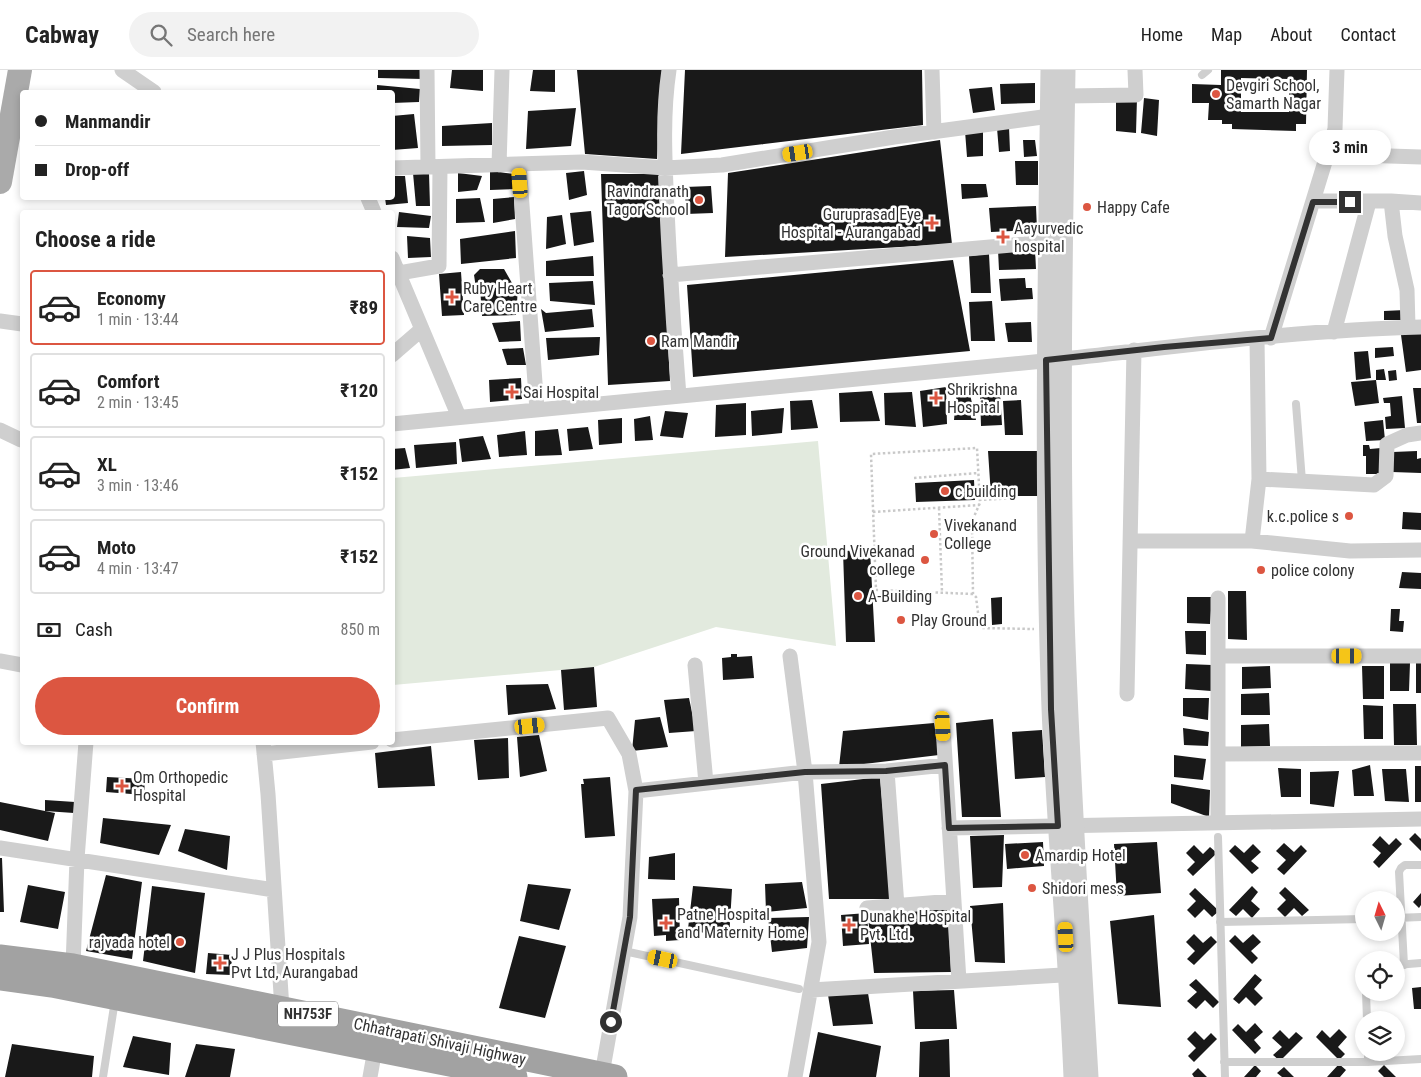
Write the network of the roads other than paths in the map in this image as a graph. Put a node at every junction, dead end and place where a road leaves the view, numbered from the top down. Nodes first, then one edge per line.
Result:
1 (20, 70) edge
2 (122, 70) edge
3 (427, 70) edge
4 (502, 70) edge
5 (669, 70) edge
6 (932, 70) edge
7 (1050, 70) edge
8 (1066, 70) edge
9 (1135, 70) edge
10 (1337, 70) edge
11 (151, 90) edge
12 (1066, 96) junction
13 (1050, 116) junction
14 (934, 132) junction
15 (1327, 154) junction
16 (1421, 157) edge
17 (519, 164) junction
18 (499, 165) junction
19 (434, 167) junction
20 (395, 168) edge
21 (665, 168) junction
22 (0, 182) edge
23 (1313, 202) junction
24 (1369, 202) junction
25 (1391, 202) junction
26 (1421, 203) edge
27 (1047, 242) junction
28 (395, 264) edge
29 (399, 273) junction
30 (670, 274) junction
31 (0, 321) edge
32 (20, 324) edge
33 (1415, 327) edge
34 (422, 329) junction
35 (1334, 332) junction
36 (1264, 338) junction
37 (1134, 350) junction
38 (395, 352) edge
39 (1054, 360) junction
40 (679, 396) junction
41 (1296, 404) dead end
42 (536, 410) junction
43 (459, 417) junction
44 (395, 424) edge
45 (0, 430) edge
46 (1421, 433) edge
47 (0, 439) edge
48 (20, 439) edge
49 (20, 440) edge
50 (1259, 479) junction
51 (1302, 481) junction
52 (1130, 540) junction
53 (1252, 541) junction
54 (1421, 550) edge
55 (1218, 598) dead end
56 (790, 656) dead end
57 (1219, 656) junction
58 (1421, 656) edge
59 (0, 661) edge
60 (20, 665) edge
61 (695, 665) dead end
62 (1127, 694) dead end
63 (943, 726) dead end
64 (395, 740) edge
65 (86, 745) edge
66 (318, 745) edge
67 (264, 748) edge
68 (1421, 753) edge
69 (1218, 754) junction
70 (945, 765) junction
71 (886, 771) junction
72 (805, 772) junction
73 (706, 783) junction
74 (636, 790) junction
75 (1421, 819) edge
76 (1066, 826) junction
77 (949, 828) junction
78 (1218, 830) junction
79 (0, 848) edge
80 (76, 859) junction
81 (1421, 864) edge
82 (274, 890) junction
83 (1400, 891) edge
84 (954, 901) junction
85 (897, 906) junction
86 (868, 908) dead end
87 (1421, 917) edge
88 (1405, 918) edge
89 (1355, 919) edge
90 (1220, 922) junction
91 (624, 951) junction
92 (0, 957) edge
93 (1421, 963) edge
94 (1405, 965) edge
95 (73, 966) junction
96 (1076, 974) junction
97 (0, 978) edge
98 (959, 981) junction
99 (805, 989) junction
100 (115, 998) junction
101 (282, 1009) junction
102 (375, 1050) junction
103 (1421, 1060) edge
104 (1224, 1062) junction
105 (1368, 1062) joint
106 (608, 1076) edge
107 (103, 1077) edge
108 (370, 1077) edge
109 (515, 1077) edge
110 (795, 1077) edge
111 (1073, 1077) edge
112 (1089, 1077) edge
113 (1225, 1077) edge

1 - 22 main road
2 - 11 street
3 - 19 street
4 - 18 street
5 - 21 street
6 - 14 street
7 - 13 street
8 - 12 street
9 - 12 street
10 - 15 street
12 - 39 street
13 - 14 street
13 - 27 street
14 - 21 street
15 - 16 street
15 - 23 street
17 - 18 street
17 - 21 street
17 - 42 street
18 - 19 street
19 - 20 street
19 - 29 street
21 - 30 street
23 - 24 street
23 - 36 street
24 - 25 street
24 - 35 street
25 - 26 street
25 - 33 street
27 - 30 street
27 - 39 street
28 - 29 street
29 - 34 street
30 - 40 street
31 - 32 street
33 - 35 street
34 - 38 street
34 - 43 street
35 - 36 street
36 - 37 street
36 - 50 street
37 - 39 street
37 - 52 street
39 - 40 street
39 - 76 street
39 - 76 street
40 - 42 street
41 - 51 lane
42 - 43 street
43 - 44 street
45 - 48 street
46 - 51 street
47 - 49 street
50 - 51 street
50 - 53 street
52 - 53 street
52 - 62 street
53 - 54 street
55 - 57 street
56 - 72 street
57 - 58 street
57 - 69 street
59 - 60 street
61 - 73 street
63 - 70 street
64 - 74 street
65 - 80 street
66 - 67 street
67 - 82 street
68 - 69 street
69 - 78 street
70 - 71 street
70 - 77 street
71 - 72 street
71 - 85 street
72 - 73 street
72 - 99 street
73 - 74 street
74 - 91 street
75 - 78 street
76 - 77 street
76 - 78 street
76 - 96 street
77 - 84 street
78 - 90 lane
79 - 80 street
80 - 82 street
80 - 95 street
81 - 83 lane
82 - 101 street
84 - 85 street
84 - 98 street
85 - 86 street
87 - 88 lane
89 - 90 lane
90 - 104 lane
91 - 99 lane
91 - 106 street
92 - 95 highway, Chhatrapati Shivaji Highway / NH753F
93 - 94 lane
95 - 101 highway, Chhatrapati Shivaji Highway / NH753F
96 - 98 street
96 - 111 street
96 - 112 street
97 - 100 highway, Chhatrapati Shivaji Highway / NH753F
98 - 99 street
99 - 110 street
100 - 102 highway, Chhatrapati Shivaji Highway / NH753F
100 - 107 lane
101 - 106 highway, Chhatrapati Shivaji Highway / NH753F
102 - 108 street
102 - 109 highway, Chhatrapati Shivaji Highway / NH753F
103 - 105 lane
104 - 105 lane
104 - 113 lane

